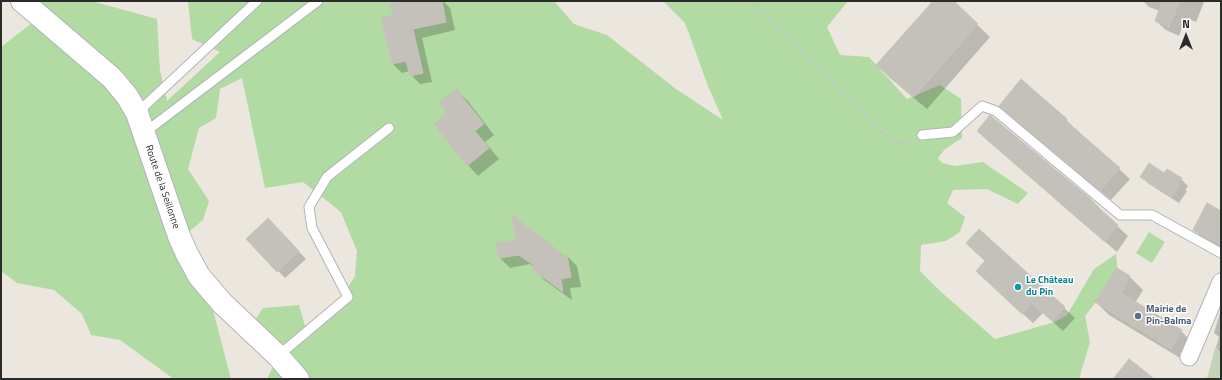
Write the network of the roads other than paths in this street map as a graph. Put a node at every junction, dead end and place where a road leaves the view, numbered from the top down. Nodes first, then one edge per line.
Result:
1 (22, 1) edge
2 (257, 1) edge
3 (318, 1) edge
4 (140, 123) junction
5 (389, 128) dead end
6 (922, 135) road end
7 (1221, 253) edge
8 (1221, 282) edge
9 (278, 356) junction
10 (1189, 357) dead end
11 (298, 379) edge

1 - 4 street, Route de la Seillonne
2 - 4 lane
3 - 4 lane
4 - 9 street, Route de la Seillonne
5 - 9 lane
6 - 7 lane
8 - 10 street
9 - 11 street, Route de la Seillonne

